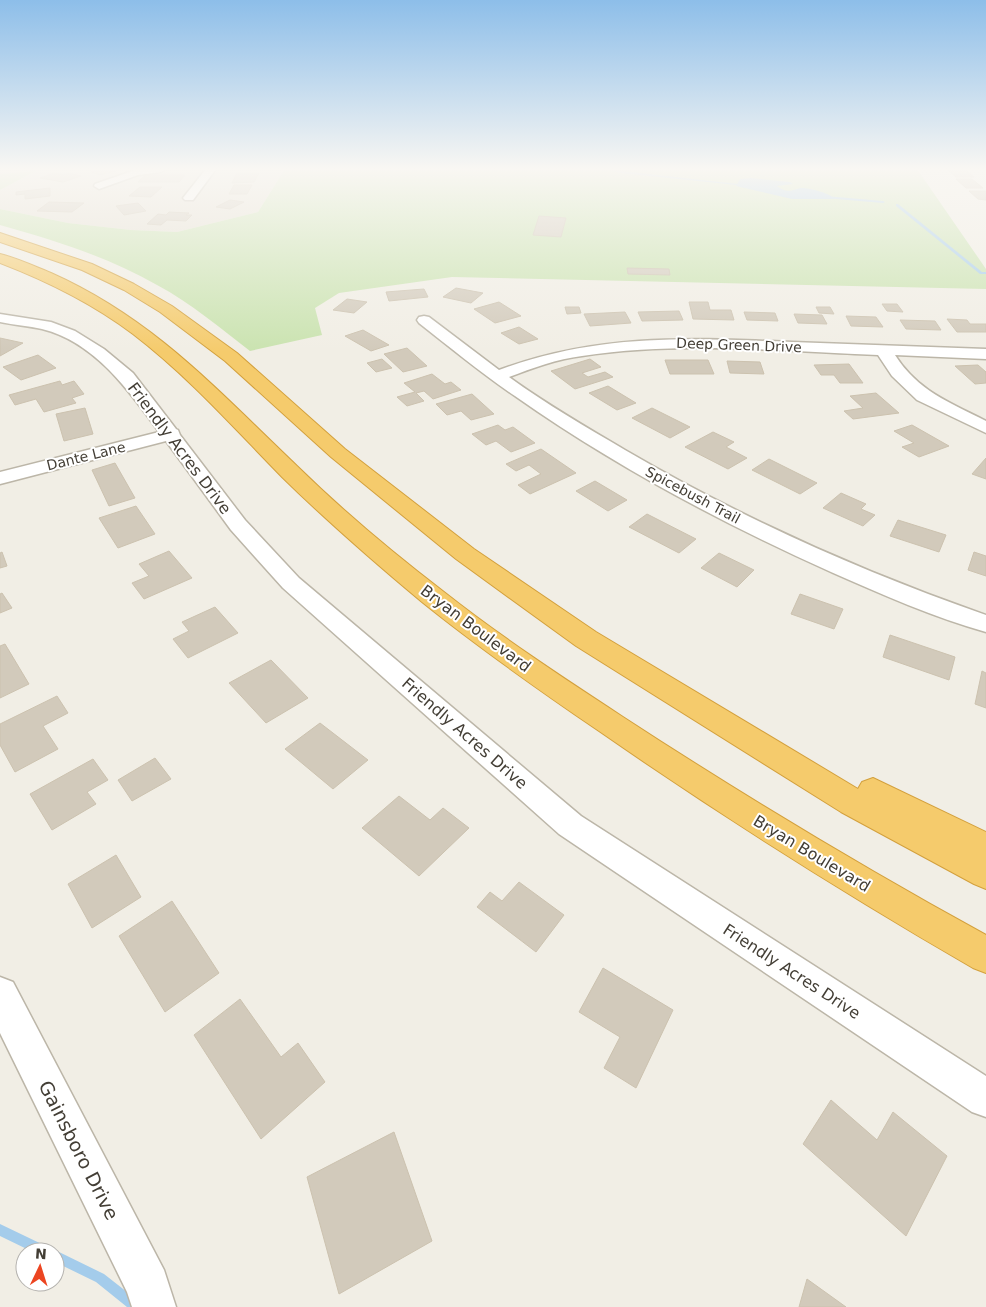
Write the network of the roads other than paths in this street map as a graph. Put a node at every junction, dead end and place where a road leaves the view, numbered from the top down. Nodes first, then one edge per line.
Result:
1 (0, 237) edge
2 (0, 258) edge
3 (0, 318) edge
4 (424, 320) dead end
5 (884, 350) junction
6 (986, 354) edge
7 (496, 376) junction
8 (986, 428) edge
9 (172, 434) junction
10 (0, 478) edge
11 (986, 624) edge
12 (642, 675) junction
13 (986, 848) edge
14 (986, 874) edge
15 (986, 955) edge
16 (0, 995) edge
17 (986, 1098) edge
18 (154, 1307) edge

1 - 12 highway
2 - 15 highway, Bryan Boulevard
3 - 9 street, Friendly Acres Drive
4 - 7 street, Spicebush Trail
5 - 6 street, Deep Green Drive
5 - 7 street, Deep Green Drive
5 - 8 street
7 - 11 street, Spicebush Trail
9 - 10 street, Dante Lane
9 - 17 street, Friendly Acres Drive
12 - 13 highway
12 - 14 highway
16 - 18 street, Gainsboro Drive

